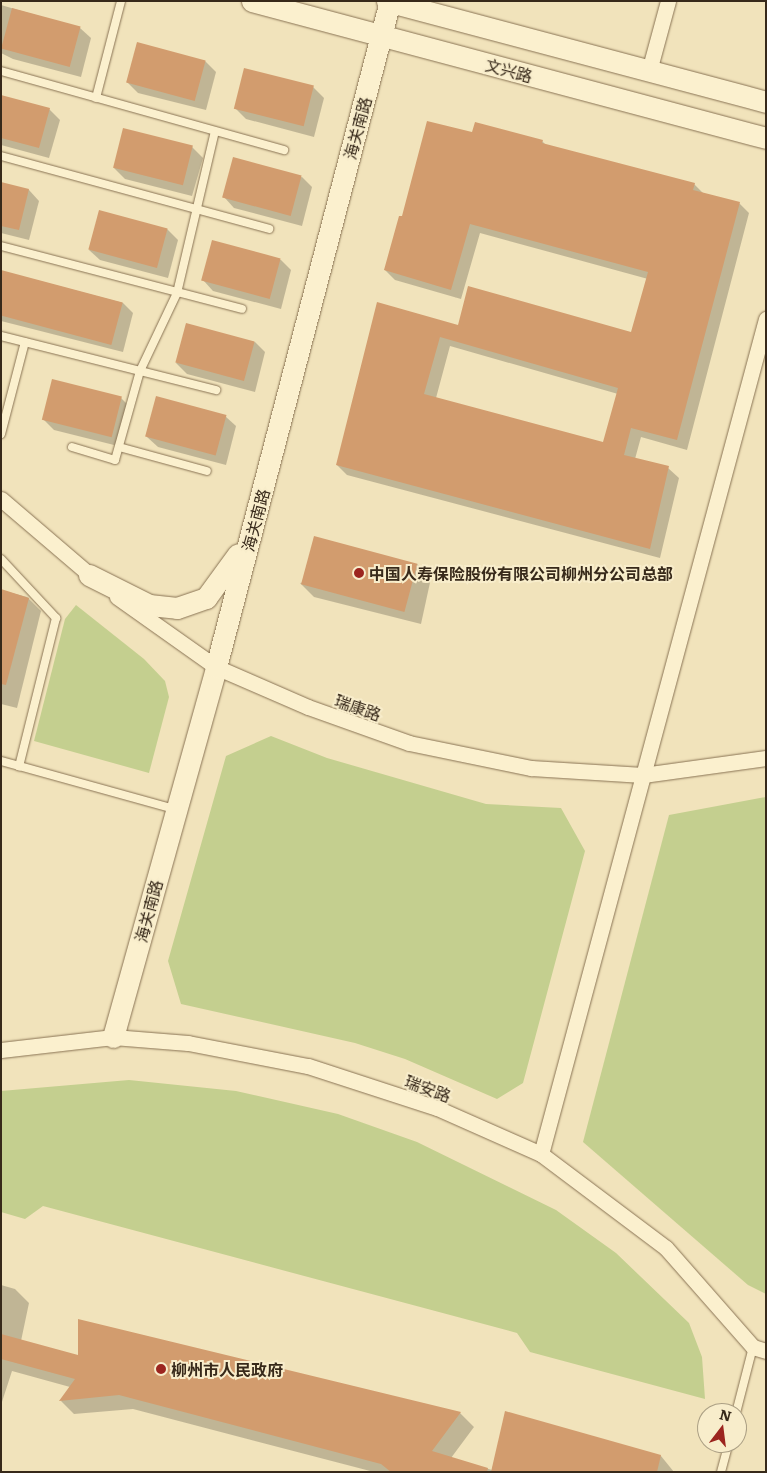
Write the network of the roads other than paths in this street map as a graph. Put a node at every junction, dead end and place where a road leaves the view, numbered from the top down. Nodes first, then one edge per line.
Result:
1 (121, 1) edge
2 (252, 1) edge
3 (668, 1) edge
4 (389, 2) edge
5 (382, 36) junction
6 (1, 71) edge
7 (649, 71) junction
8 (96, 98) junction
9 (766, 102) edge
10 (216, 131) junction
11 (766, 138) edge
12 (284, 150) dead end
13 (1, 156) edge
14 (198, 208) junction
15 (269, 229) dead end
16 (1, 246) edge
17 (177, 292) junction
18 (242, 309) dead end
19 (766, 319) edge
20 (1, 336) edge
21 (25, 342) junction
22 (140, 371) junction
23 (216, 390) dead end
24 (1, 434) edge
25 (72, 447) dead end
26 (119, 447) junction
27 (207, 471) dead end
28 (1, 499) edge
29 (251, 532) junction
30 (1, 559) edge
31 (89, 575) junction
32 (216, 667) junction
33 (766, 758) edge
34 (1, 762) edge
35 (19, 766) junction
36 (643, 775) junction
37 (176, 809) junction
38 (113, 1037) junction
39 (1, 1050) edge
40 (541, 1154) junction
41 (759, 1349) edge
42 (740, 1403) edge
43 (727, 1453) edge
44 (722, 1472) edge

1 - 8 lane
2 - 5 street, 文兴路
3 - 7 street
4 - 5 street, 海关南路
4 - 7 street
5 - 11 street, 文兴路
5 - 29 street, 海关南路
6 - 8 lane
7 - 9 street
8 - 10 lane
10 - 12 lane
10 - 14 lane
13 - 14 lane
14 - 15 lane
14 - 17 lane
16 - 17 lane
17 - 18 lane
17 - 22 lane
19 - 36 street
20 - 21 lane
21 - 22 lane
21 - 24 lane
22 - 23 lane
22 - 26 lane
25 - 26 lane
26 - 27 lane
28 - 31 street, 瑞康路
29 - 31 street
29 - 32 street, 海关南路
30 - 35 lane
31 - 32 street, 瑞康路
32 - 36 street, 瑞康路
32 - 37 street, 海关南路
33 - 36 street, 瑞康路
34 - 35 lane
35 - 37 lane
36 - 40 street
37 - 38 street, 海关南路
38 - 39 street, 瑞安路
38 - 40 street, 瑞安路
40 - 41 street, 瑞安路
41 - 42 lane
43 - 44 lane

